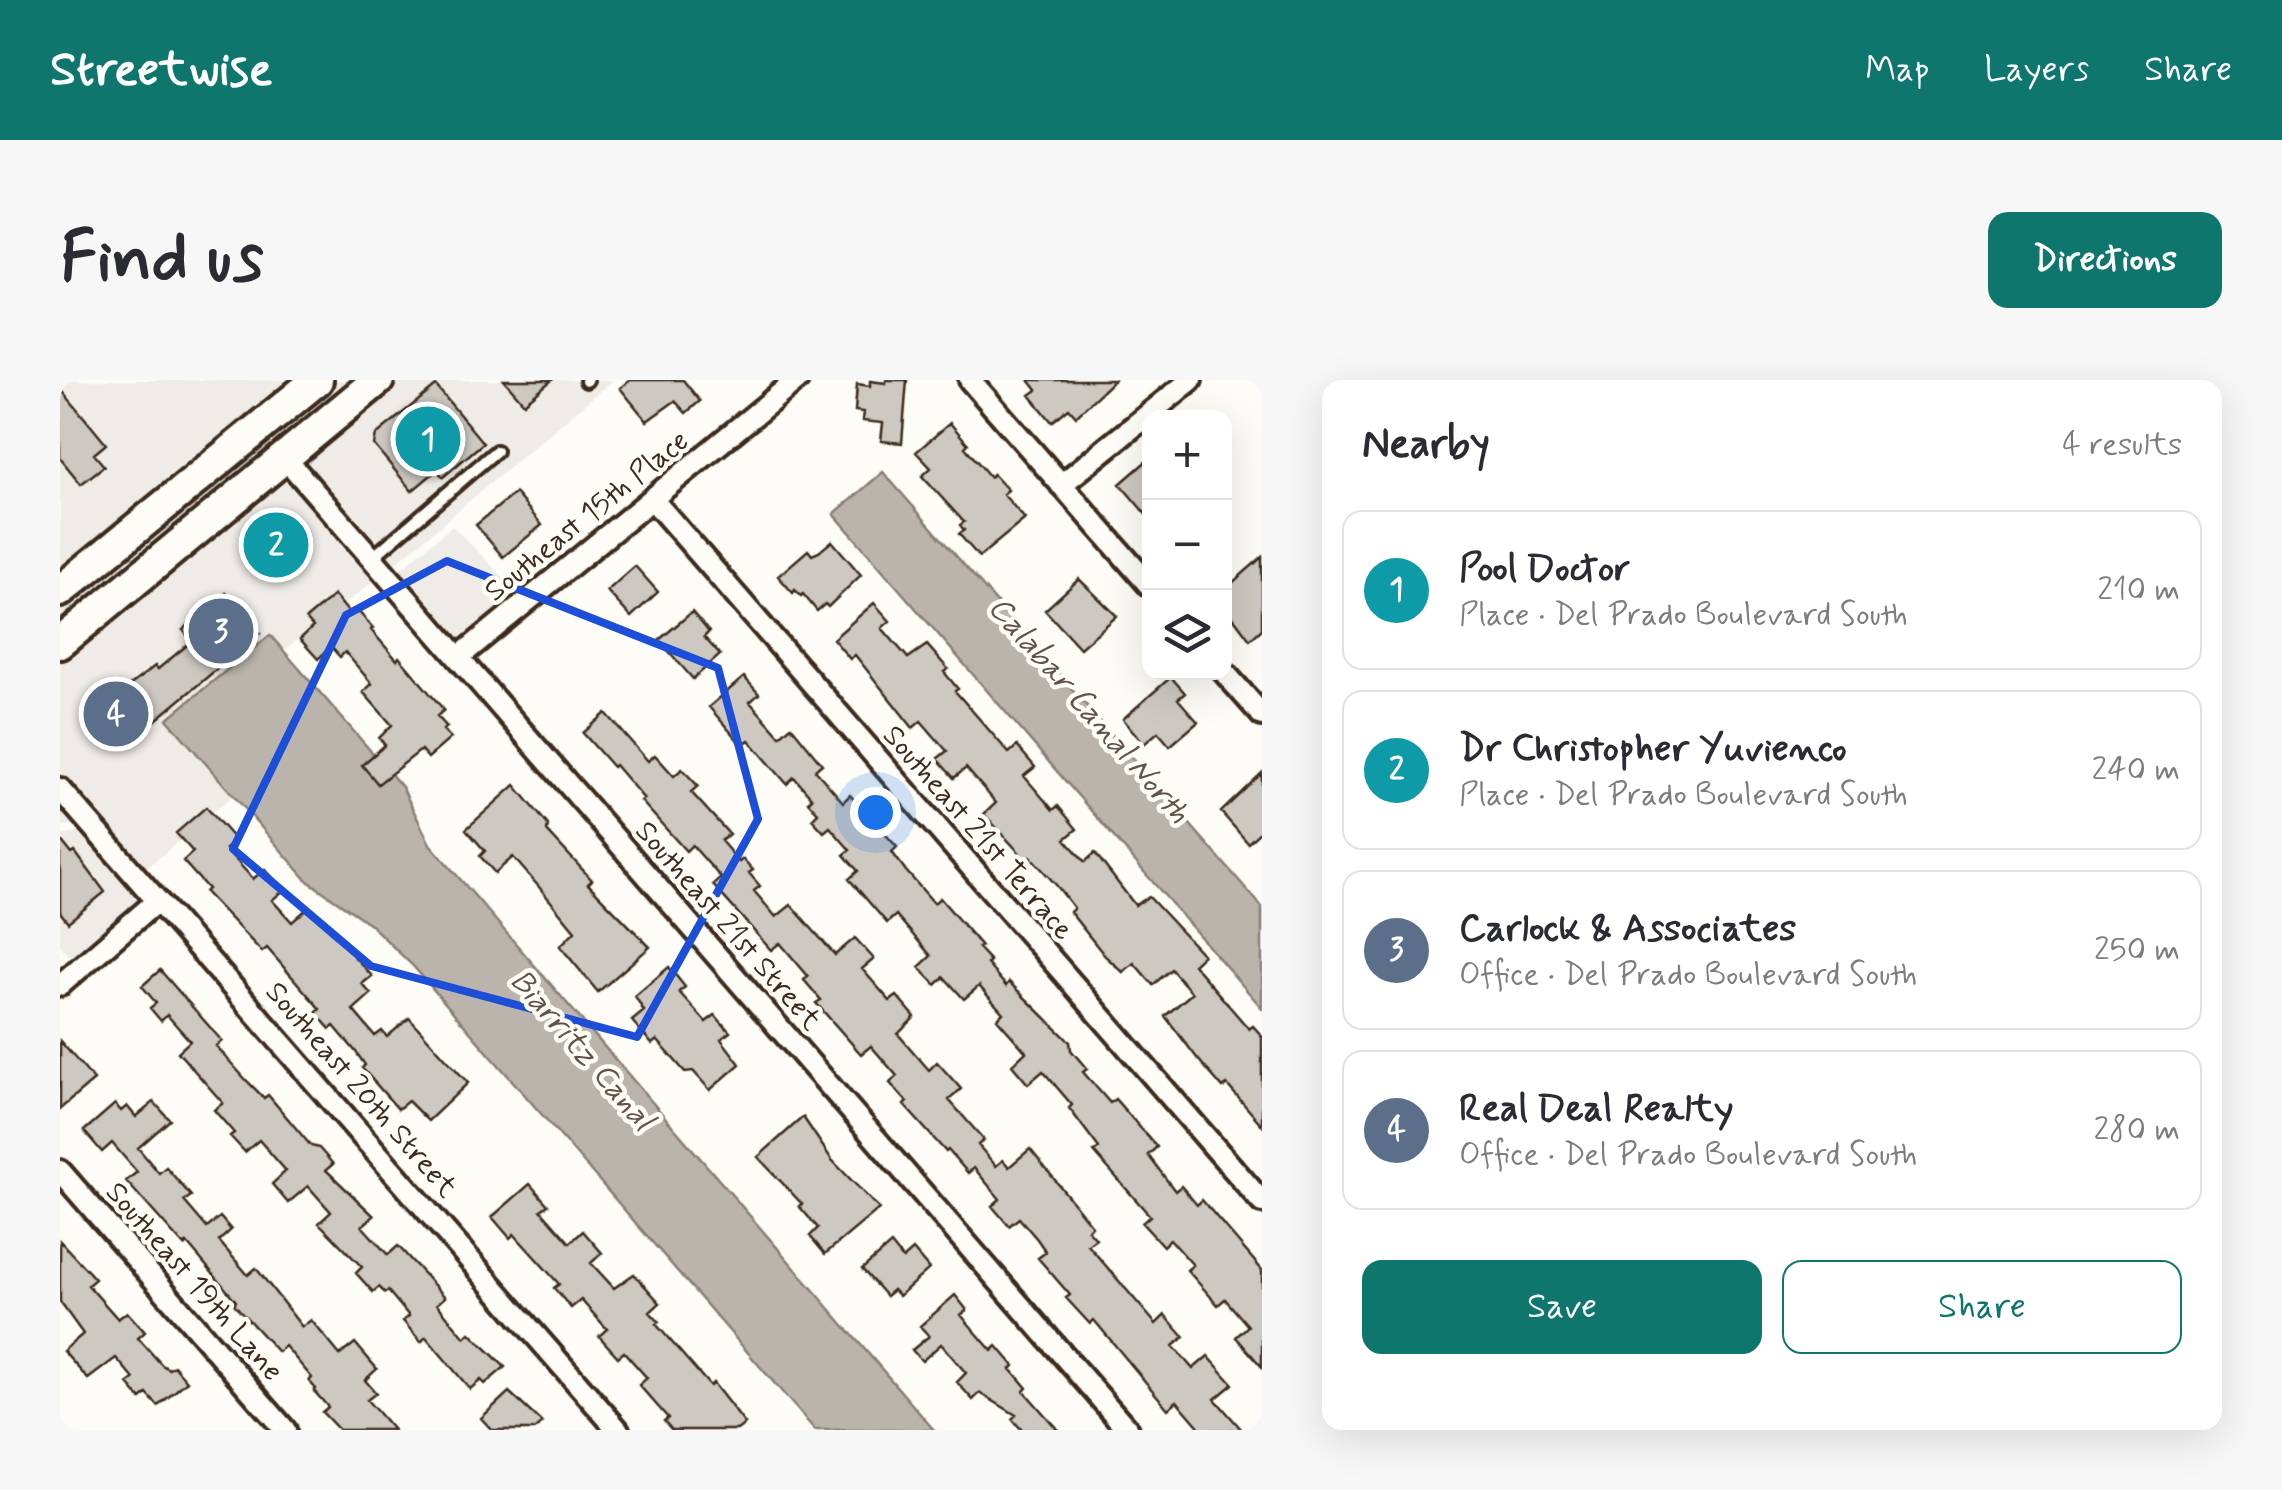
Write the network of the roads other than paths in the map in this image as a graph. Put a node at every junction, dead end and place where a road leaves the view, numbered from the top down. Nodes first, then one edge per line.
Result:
1 (317, 380) edge
2 (344, 380) edge
3 (378, 380) edge
4 (797, 380) edge
5 (970, 380) edge
6 (1191, 380) edge
7 (496, 451) dead end
8 (285, 458) junction
9 (1061, 485) junction
10 (652, 500) junction
11 (373, 557) junction
12 (1142, 577) edge
13 (60, 590) edge
14 (60, 643) edge
15 (459, 656) junction
16 (1231, 680) edge
17 (1262, 715) edge
18 (64, 803) edge
19 (156, 901) junction
20 (60, 986) edge
21 (60, 1171) edge
22 (1262, 1202) edge
23 (284, 1430) edge
24 (618, 1430) edge
25 (1128, 1430) edge

1 - 13 main road
2 - 8 main road
3 - 8 main road
4 - 10 street, Southeast 15th Place
5 - 9 street
6 - 9 street
7 - 11 lane
8 - 11 street, Southeast 21st Street
8 - 14 main road
9 - 12 street
10 - 15 street, Southeast 15th Place
10 - 22 street, Southeast 21st Terrace
11 - 15 street, Southeast 21st Street
15 - 25 street, Southeast 21st Street
16 - 17 street
18 - 19 street, Southeast 20th Street
19 - 20 street
19 - 24 street, Southeast 20th Street
21 - 23 street, Southeast 19th Lane

